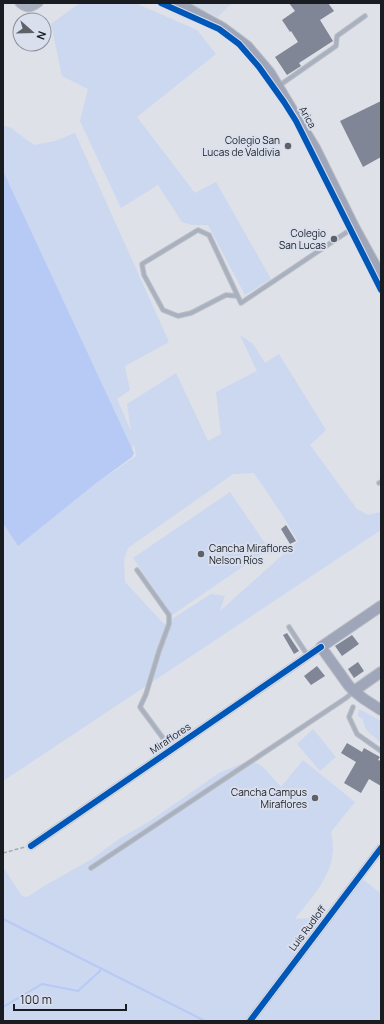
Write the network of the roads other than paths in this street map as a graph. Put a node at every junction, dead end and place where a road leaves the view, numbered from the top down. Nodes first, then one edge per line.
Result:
1 (19, 3) edge
2 (39, 3) edge
3 (178, 3) edge
4 (365, 16) dead end
5 (278, 86) junction
6 (354, 227) junction
7 (381, 276) edge
8 (237, 296) junction
9 (137, 570) dead end
10 (381, 606) edge
11 (289, 627) dead end
12 (321, 647) junction
13 (308, 656) junction
14 (381, 672) edge
15 (354, 691) junction
16 (353, 707) dead end
17 (381, 710) edge
18 (171, 749) junction
19 (381, 751) edge
20 (31, 846) road end
21 (381, 848) edge
22 (91, 868) dead end
23 (250, 1021) edge

1 - 2 street
3 - 5 main road, Arica
4 - 5 lane
5 - 6 main road, Arica
6 - 7 main road, Arica
6 - 8 lane
8 - 8 lane
9 - 18 lane
10 - 12 main road, Miraflores
11 - 13 lane
12 - 13 street, Miraflores
12 - 15 main road
13 - 18 street, Miraflores
14 - 15 main road
15 - 17 main road
15 - 22 lane
16 - 19 lane
18 - 20 street, Miraflores
21 - 23 street, Luis Rudloff

